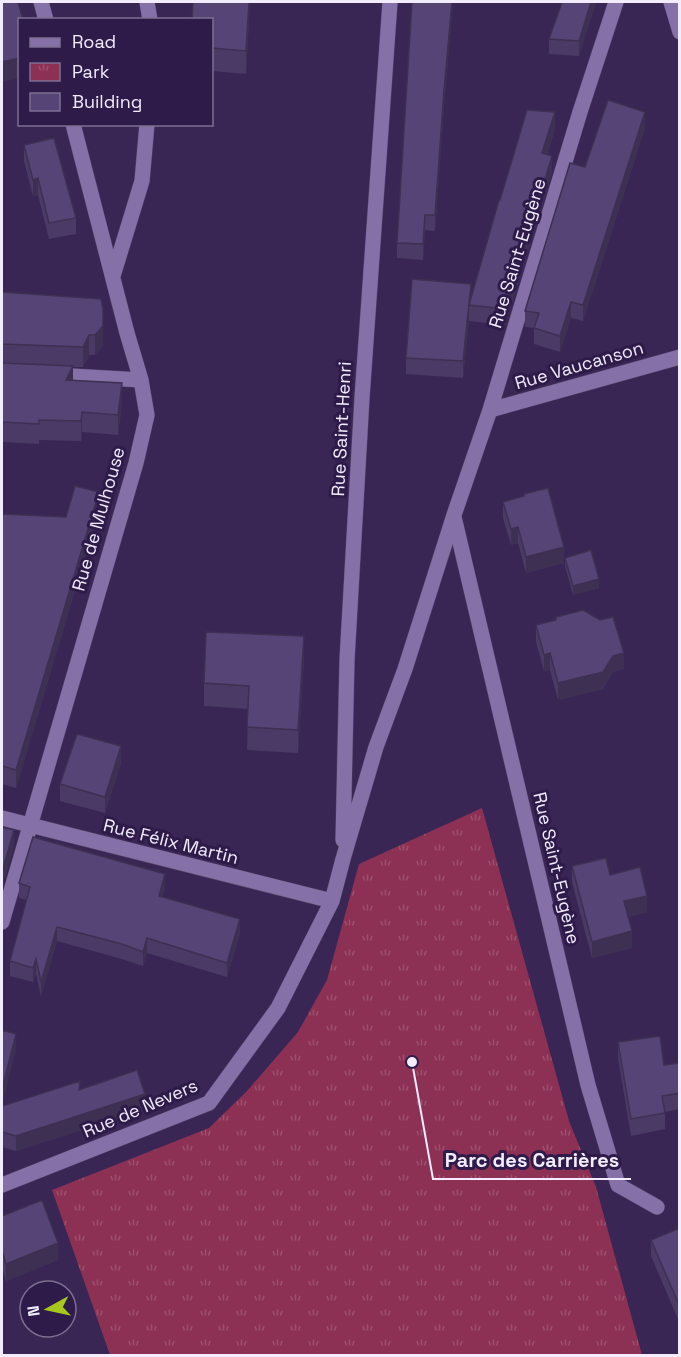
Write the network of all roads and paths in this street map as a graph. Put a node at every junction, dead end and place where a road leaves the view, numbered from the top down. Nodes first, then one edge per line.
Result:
1 (41, 2) edge
2 (147, 2) edge
3 (390, 2) edge
4 (616, 2) edge
5 (671, 2) edge
6 (45, 18) edge
7 (150, 18) edge
8 (680, 32) edge
9 (74, 126) edge
10 (147, 126) edge
11 (113, 276) junction
12 (680, 357) edge
13 (36, 374) edge
14 (141, 380) junction
15 (490, 410) junction
16 (454, 515) junction
17 (2, 818) edge
18 (29, 826) junction
19 (343, 859) junction
20 (332, 901) junction
21 (2, 922) edge
22 (2, 1185) edge
23 (657, 1207) dead end

1 - 6 street
2 - 7 street
3 - 19 street, Rue Saint-Henri
4 - 15 street, Rue Saint-Eugène
5 - 8 street
9 - 11 street, Rue de Mulhouse
10 - 11 street
11 - 14 street, Rue de Mulhouse
12 - 15 street, Rue Vaucanson
13 - 14 street
14 - 18 street, Rue de Mulhouse
15 - 16 street, Rue Saint-Eugène
16 - 19 street, Rue Saint-Eugène
16 - 23 street, Rue Saint-Eugène
17 - 18 street, Rue Félix Martin
18 - 20 street, Rue Félix Martin
18 - 21 street, Rue de Mulhouse
19 - 20 street, Rue Saint-Eugène
20 - 22 street, Rue de Nevers

